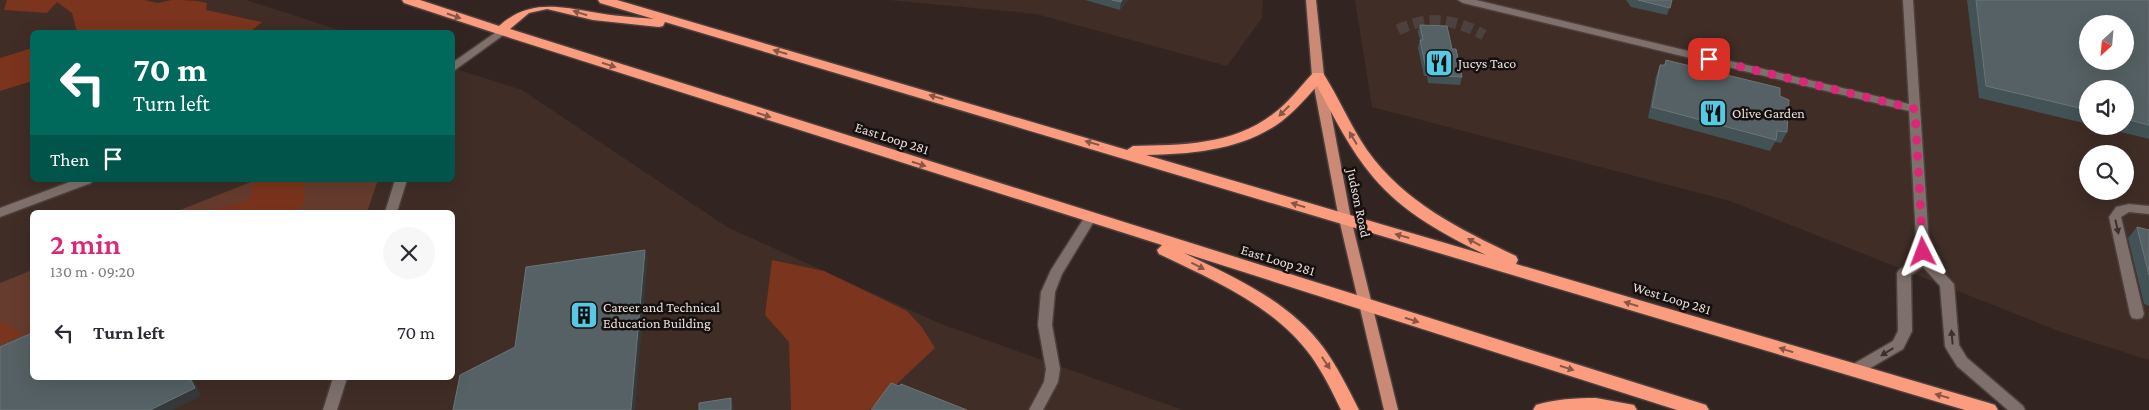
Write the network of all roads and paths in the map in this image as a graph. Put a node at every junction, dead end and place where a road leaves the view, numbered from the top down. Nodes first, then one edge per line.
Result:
1 (408, 0) edge
2 (1312, 0) edge
3 (1463, 0) edge
4 (1908, 0) edge
5 (611, 1) edge
6 (698, 27) junction
7 (502, 32) junction
8 (455, 67) edge
9 (1318, 76) junction
10 (1915, 109) junction
11 (1121, 152) junction
12 (82, 182) edge
13 (399, 182) edge
14 (391, 210) edge
15 (2149, 210) edge
16 (0, 213) edge
17 (1090, 218) junction
18 (1344, 219) junction
19 (1124, 229) junction
20 (1924, 260) junction
21 (1550, 280) junction
22 (1366, 305) junction
23 (2137, 314) dead end
24 (1855, 370) junction
25 (339, 380) edge
26 (330, 410) edge
27 (1036, 410) edge
28 (1350, 410) edge
29 (1391, 410) edge
30 (1542, 410) edge
31 (1628, 410) edge
32 (1700, 410) edge
33 (1989, 410) edge
34 (2018, 410) edge

1 -> 7 highway, East Loop 281
2 - 9 main road, Judson Road
3 - 10 lane
4 - 10 lane
5 - 6 highway
6 -> 7 highway
11 -> 6 highway
7 - 8 lane
7 -> 17 highway, East Loop 281
9 -> 11 highway
9 - 18 main road, Judson Road
21 -> 9 highway
10 - 20 lane
18 -> 11 highway
12 - 16 lane
13 - 14 lane
15 -> 23 lane
17 - 19 highway, East Loop 281
17 - 27 lane
21 -> 18 highway, West Loop 281
18 - 22 main road, Judson Road
19 - 22 highway, East Loop 281
19 -> 28 highway
20 -> 24 lane
34 -> 20 lane
24 -> 21 highway, West Loop 281
22 - 29 main road, Judson Road
22 -> 32 highway
33 -> 24 highway, West Loop 281
25 - 26 lane
30 - 31 highway

